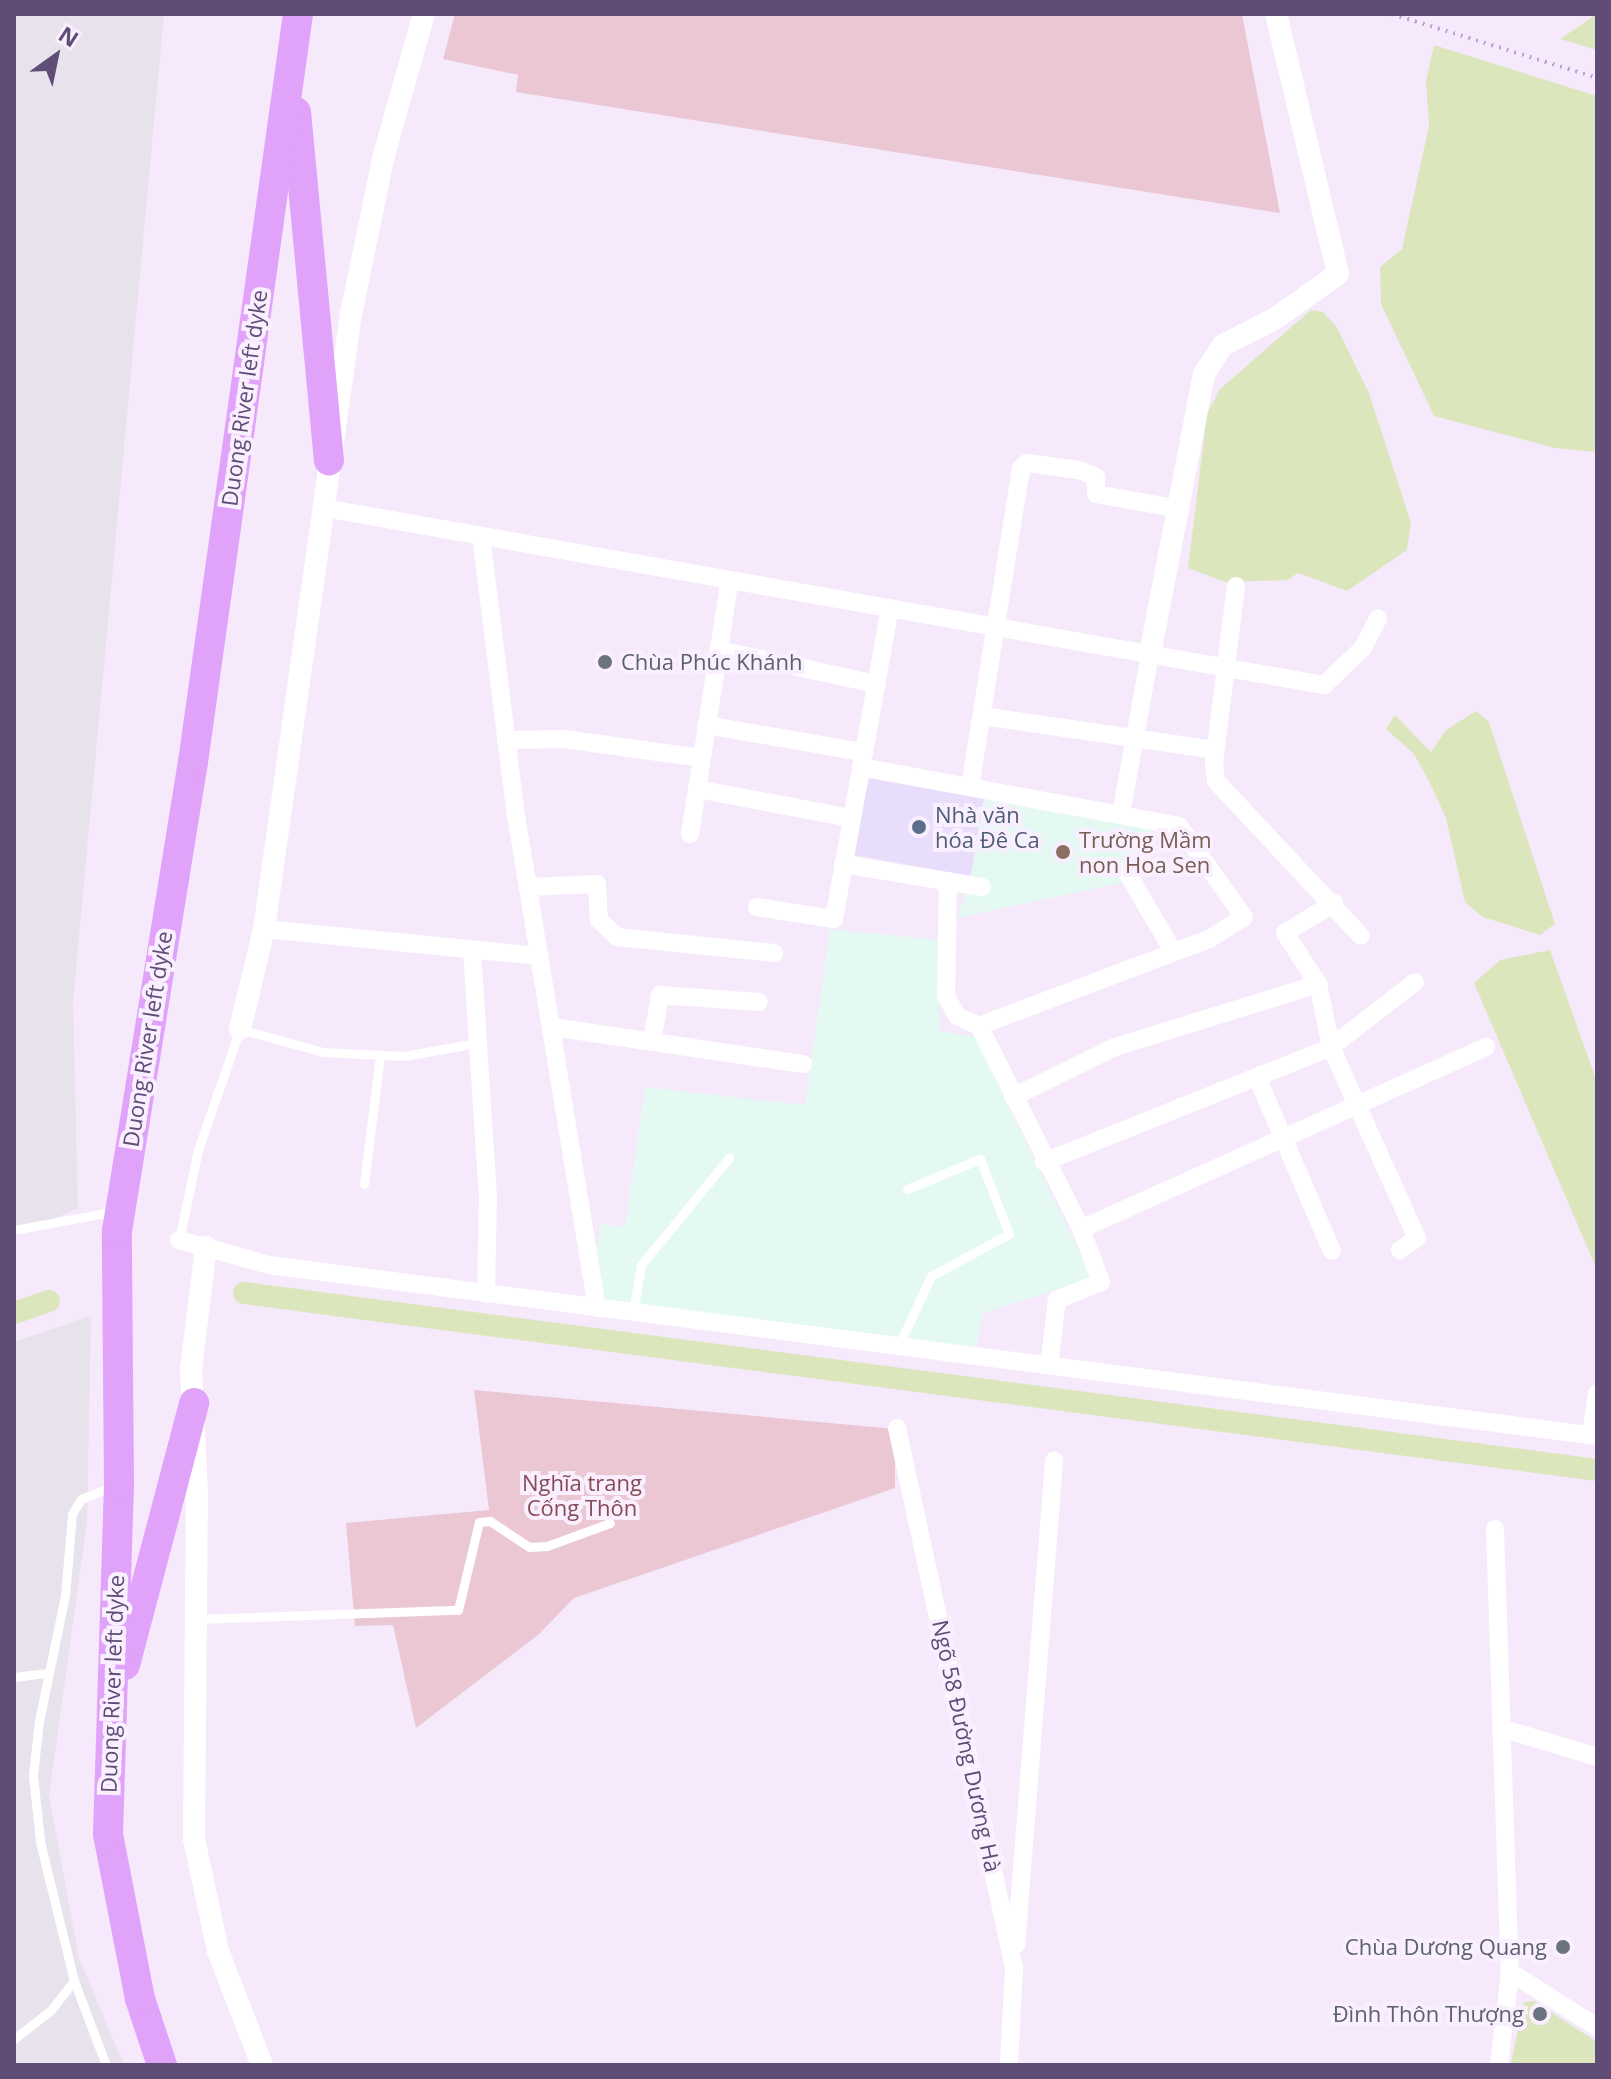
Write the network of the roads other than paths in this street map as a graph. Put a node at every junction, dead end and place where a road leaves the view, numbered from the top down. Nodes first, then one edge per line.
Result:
1 (298, 14) edge
2 (424, 14) edge
3 (1276, 14) edge
4 (292, 62) junction
5 (329, 460) junction
6 (324, 508) junction
7 (1179, 509) junction
8 (481, 536) junction
9 (730, 580) junction
10 (1236, 586) dead end
11 (890, 608) junction
12 (1378, 619) dead end
13 (994, 630) junction
14 (719, 650) junction
15 (1150, 654) junction
16 (1227, 668) junction
17 (876, 684) junction
18 (982, 716) junction
19 (706, 725) junction
20 (506, 740) junction
21 (1136, 741) junction
22 (1215, 750) junction
23 (701, 758) junction
24 (862, 759) junction
25 (970, 787) junction
26 (697, 789) junction
27 (1121, 814) junction
28 (851, 818) junction
29 (690, 834) dead end
30 (843, 864) junction
31 (1126, 871) dead end
32 (948, 881) junction
33 (528, 887) junction
34 (982, 887) dead end
35 (1334, 903) junction
36 (757, 907) dead end
37 (264, 929) junction
38 (1361, 936) dead end
39 (472, 951) junction
40 (1173, 951) junction
41 (774, 953) dead end
42 (540, 956) junction
43 (1415, 982) dead end
44 (1318, 984) junction
45 (759, 1002) dead end
46 (979, 1026) junction
47 (552, 1027) junction
48 (240, 1029) junction
49 (652, 1041) junction
50 (477, 1043) junction
51 (1331, 1047) junction
52 (1486, 1047) dead end
53 (380, 1055) junction
54 (803, 1064) dead end
55 (1257, 1077) junction
56 (1013, 1097) junction
57 (1359, 1108) junction
58 (1284, 1141) junction
59 (729, 1158) dead end
60 (1044, 1162) junction
61 (364, 1184) dead end
62 (907, 1189) dead end
63 (120, 1210) junction
64 (1081, 1229) junction
65 (14, 1230) edge
66 (179, 1240) joint
67 (206, 1247) junction
68 (1400, 1250) dead end
69 (1332, 1251) dead end
70 (486, 1294) junction
71 (597, 1308) junction
72 (633, 1313) junction
73 (898, 1347) junction
74 (1049, 1366) junction
75 (1597, 1393) edge
76 (194, 1403) junction
77 (897, 1428) dead end
78 (1594, 1436) edge
79 (1054, 1460) dead end
80 (119, 1485) junction
81 (610, 1523) dead end
82 (1495, 1529) dead end
83 (195, 1619) junction
84 (48, 1673) junction
85 (14, 1677) edge
86 (111, 1716) junction
87 (1501, 1728) junction
88 (1597, 1757) edge
89 (1014, 1968) junction
90 (1510, 1972) junction
91 (74, 1981) junction
92 (1597, 2027) edge
93 (14, 2039) edge
94 (1007, 2062) edge
95 (106, 2065) edge
96 (162, 2065) edge
97 (262, 2065) edge
98 (1499, 2065) edge

1 - 4 main road, Duong River left dyke
2 - 5 street
3 - 7 street
4 - 5 main road
4 - 63 main road, Duong River left dyke
5 - 6 street
6 - 8 street
6 - 37 street
7 - 13 street
7 - 15 street
8 - 9 street
8 - 20 street
9 - 11 street
9 - 14 street
10 - 16 street
11 - 13 street
11 - 17 street
12 - 16 street
13 - 15 street
13 - 18 street
14 - 17 street
14 - 19 street
15 - 16 street
15 - 21 street
16 - 22 street
17 - 24 street
18 - 21 street
18 - 25 street
19 - 23 street
19 - 24 street
20 - 23 street
20 - 33 street
21 - 22 street
21 - 27 street
22 - 35 street
23 - 26 street
24 - 25 street
24 - 28 street
25 - 27 street
26 - 28 street
26 - 29 street
27 - 40 street
28 - 30 street
30 - 32 street
30 - 36 street
31 - 40 street
32 - 34 street
32 - 46 street
33 - 41 street
33 - 42 street
35 - 38 street
35 - 44 street
37 - 39 street
37 - 48 street
39 - 42 street
39 - 50 street
40 - 46 street
42 - 47 street
43 - 51 street
44 - 51 street
44 - 56 street
45 - 49 street
46 - 56 street
47 - 49 street
47 - 71 street
48 - 53 lane
48 - 66 lane
49 - 54 street
50 - 53 lane
50 - 70 street
51 - 55 street
51 - 57 street
52 - 57 street
53 - 61 lane
55 - 58 street
55 - 60 street
56 - 60 street
57 - 58 street
57 - 68 street
58 - 64 street
58 - 69 street
59 - 72 lane
60 - 64 street
62 - 73 lane
63 - 65 lane
63 - 80 main road, Duong River left dyke
64 - 74 street
66 - 67 street
67 - 70 street
67 - 76 street
70 - 71 street
71 - 72 street
72 - 73 street
73 - 74 street
74 - 78 street
75 - 78 street
76 - 83 street
76 - 86 main road
77 - 89 street, Ngõ 58 Đường Dương Hà
79 - 89 street
80 - 84 lane
80 - 86 main road, Duong River left dyke
81 - 83 lane
82 - 87 street
83 - 97 street
84 - 85 lane
84 - 91 lane
86 - 96 main road, Duong River left dyke
87 - 88 street
87 - 90 street
89 - 94 street, Ngõ 58 Đường Dương Hà
90 - 92 street
90 - 98 street
91 - 93 lane
91 - 95 lane

